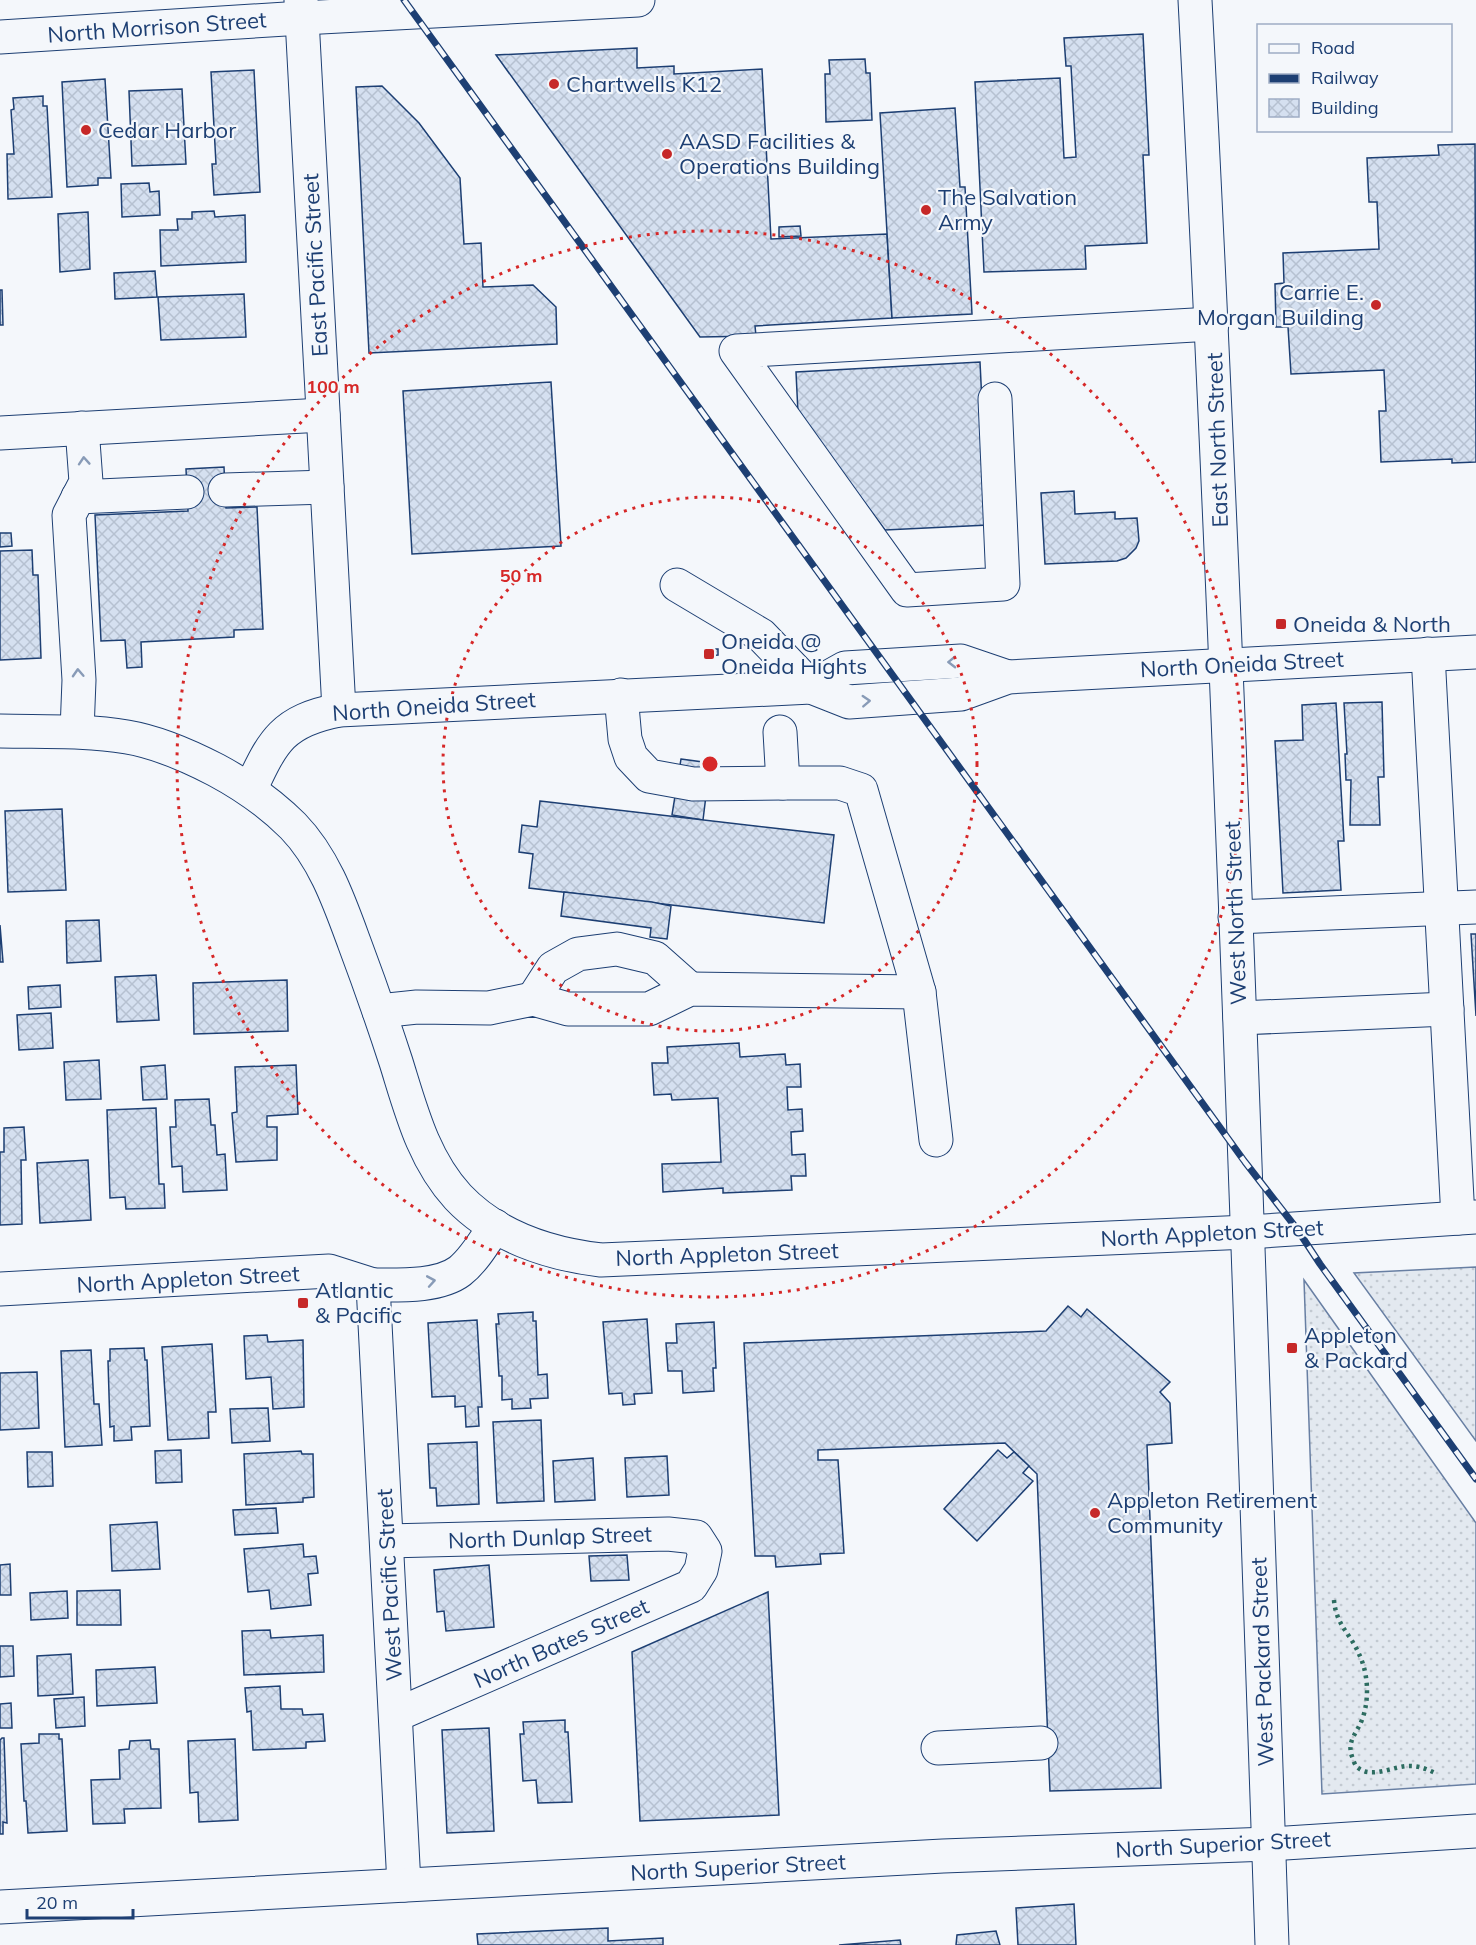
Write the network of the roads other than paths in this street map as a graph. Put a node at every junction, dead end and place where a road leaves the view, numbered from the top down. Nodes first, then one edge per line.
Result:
1 (638, 0) edge
2 (1195, 0) edge
3 (558, 2) edge
4 (302, 9) edge
5 (0, 37) edge
6 (1212, 324) junction
7 (995, 399) dead end
8 (323, 415) junction
9 (82, 428) junction
10 (0, 433) edge
11 (327, 487) junction
12 (225, 490) dead end
13 (187, 492) dead end
14 (78, 497) junction
15 (677, 585) dead end
16 (1476, 652) edge
17 (1428, 654) junction
18 (1225, 664) junction
19 (811, 687) junction
20 (621, 695) junction
21 (339, 710) junction
22 (0, 731) edge
23 (77, 731) junction
24 (780, 732) dead end
25 (783, 783) junction
26 (250, 790) junction
27 (1476, 907) edge
28 (1442, 908) junction
29 (1236, 917) junction
30 (690, 989) junction
31 (920, 992) junction
32 (534, 999) junction
33 (1448, 1009) junction
34 (379, 1011) junction
35 (1240, 1018) junction
36 (1465, 1115) edge
37 (936, 1140) dead end
38 (1245, 1162) joint
39 (1467, 1218) edge
40 (495, 1226) junction
41 (1248, 1232) junction
42 (373, 1285) junction
43 (0, 1289) edge
44 (387, 1541) junction
45 (705, 1551) joint
46 (396, 1715) junction
47 (1041, 1743) dead end
48 (938, 1748) dead end
49 (1476, 1831) edge
50 (1269, 1844) junction
51 (404, 1885) junction
52 (0, 1906) edge
53 (1272, 1945) edge

1 - 3 street, North Morrison Street
2 - 6 street, East North Street
3 - 4 street, North Morrison Street
4 - 5 street, North Morrison Street
4 - 8 street, East Pacific Street
6 - 7 street
6 - 18 street, East North Street
8 - 9 street
8 - 11 street, East Pacific Street
9 - 10 street
14 -> 9 street
11 - 12 street
11 - 21 street, East Pacific Street
13 - 14 street
23 -> 14 street
15 - 19 street
16 - 17 street, North Oneida Street
17 - 18 street, North Oneida Street
17 - 28 street
18 - 19 street, North Oneida Street
18 - 29 street, West North Street
19 - 20 street, North Oneida Street
20 - 21 street, North Oneida Street
20 - 25 street
21 - 26 street, North Oneida Street
22 - 23 street
23 - 26 street
24 - 25 street
25 - 31 street
26 - 34 street, North Appleton Street
27 - 28 street
28 - 29 street
28 - 33 street
29 - 35 street, West North Street
30 - 31 street
30 - 32 street
30 - 32 street
31 - 37 street
32 - 34 street
33 - 35 street
33 - 36 street
34 - 40 street, North Appleton Street
35 - 38 street, West North Street
36 - 39 street
38 - 41 street, West Packard Street
39 - 41 street, North Appleton Street
40 - 41 street, North Appleton Street
42 -> 40 street, North Appleton Street
41 - 50 street, West Packard Street
42 - 43 street, North Appleton Street
42 - 44 street, West Pacific Street
44 - 45 street, North Dunlap Street
44 - 46 street, West Pacific Street
45 - 46 street, North Bates Street
46 - 51 street, West Pacific Street
47 - 48 street
49 - 50 street, North Superior Street
50 - 51 street, North Superior Street
50 - 53 street, West Packard Street
51 - 52 street, North Superior Street

